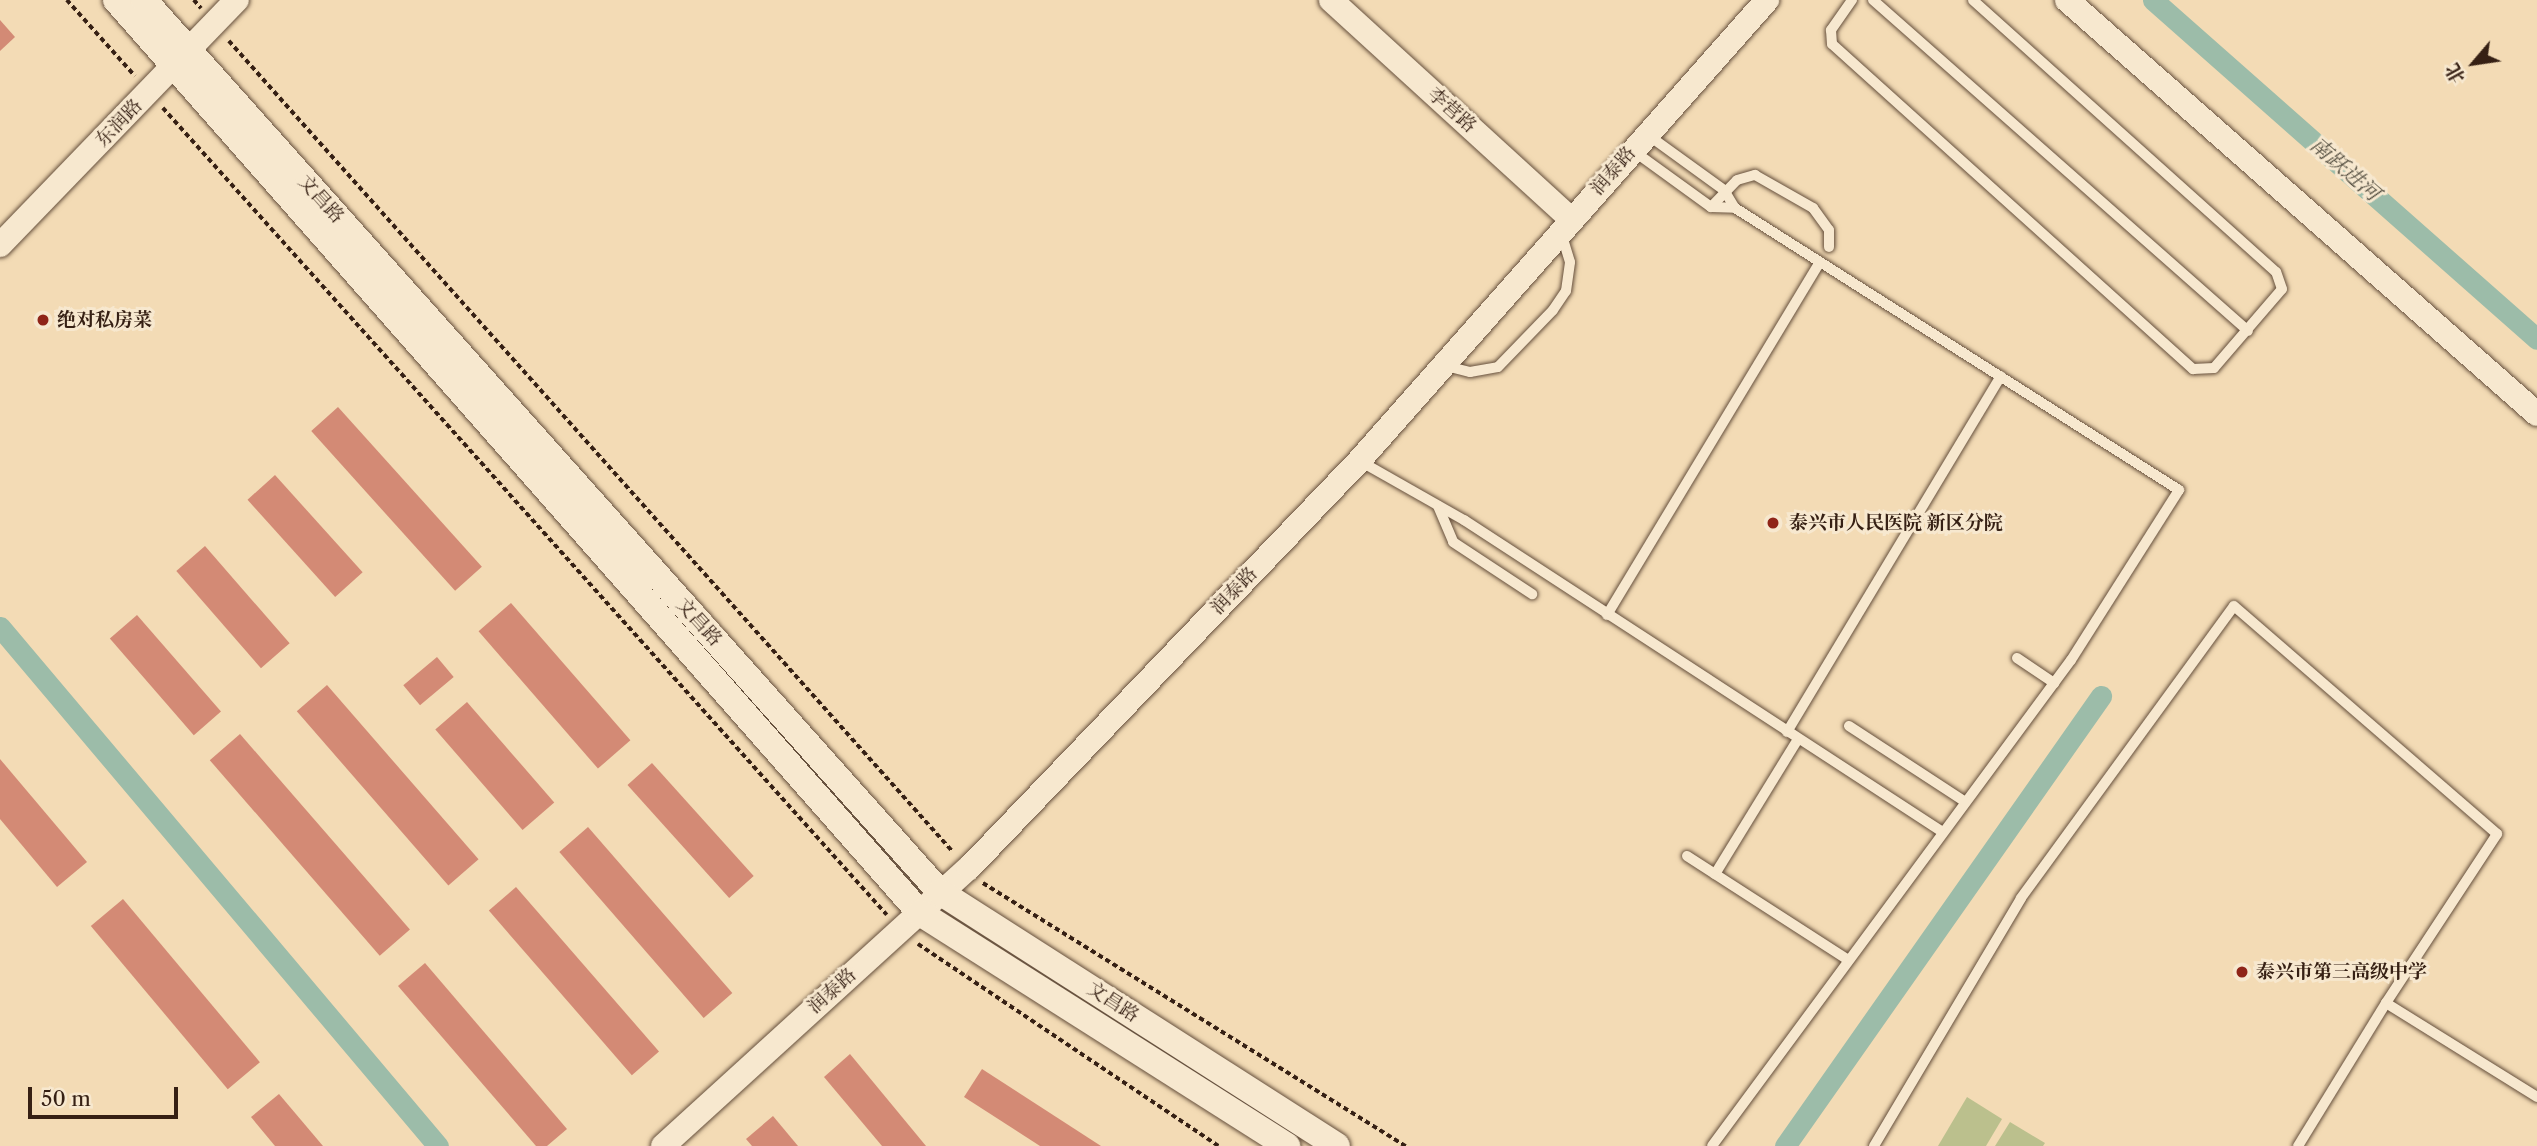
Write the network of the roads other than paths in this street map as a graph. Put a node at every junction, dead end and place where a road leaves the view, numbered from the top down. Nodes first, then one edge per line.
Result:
1 (116, 0) edge
2 (144, 0) edge
3 (237, 0) edge
4 (1331, 0) edge
5 (1767, 0) edge
6 (1852, 0) edge
7 (1873, 0) edge
8 (1973, 0) edge
9 (2067, 0) edge
10 (182, 59) junction
11 (1639, 141) junction
12 (1724, 190) junction
13 (1711, 207) junction
14 (1735, 208) junction
15 (1566, 225) junction
16 (0, 245) edge
17 (1829, 247) dead end
18 (1820, 262) junction
19 (2249, 331) junction
20 (1442, 365) junction
21 (2001, 376) junction
22 (2537, 414) edge
23 (1359, 461) junction
24 (1438, 506) junction
25 (1532, 594) dead end
26 (1606, 615) junction
27 (2017, 658) dead end
28 (2054, 683) junction
29 (1849, 726) dead end
30 (1787, 732) junction
31 (1798, 739) junction
32 (1964, 801) junction
33 (1941, 831) junction
34 (1686, 856) dead end
35 (1716, 874) junction
36 (940, 892) junction
37 (920, 914) junction
38 (1847, 959) junction
39 (2386, 1003) junction
40 (2537, 1097) edge
41 (663, 1146) edge
42 (1287, 1146) edge
43 (1337, 1146) edge
44 (1712, 1146) edge
45 (1874, 1146) edge
46 (2298, 1146) edge

1 - 10 main road, 文昌路
2 - 10 main road, 文昌路
3 - 10 street, 东润路
4 - 15 street, 李营路
5 - 11 street, 润泰路
6 - 19 lane
7 - 19 lane
8 - 19 lane
9 - 22 street
10 - 16 street, 东润路
10 - 36 main road, 文昌路
10 - 37 main road, 文昌路
11 - 12 lane
11 - 13 lane
11 - 15 street, 润泰路
12 - 13 lane
12 - 14 lane
12 - 17 lane
13 - 14 lane
14 - 18 lane
15 - 20 street, 润泰路
15 - 20 lane
18 - 21 lane
18 - 26 lane
20 - 23 street, 润泰路
21 - 28 lane
21 - 30 lane
23 - 24 lane
23 - 36 street, 润泰路
24 - 25 lane
24 - 26 lane
26 - 30 lane
27 - 28 lane
28 - 32 lane
29 - 32 lane
30 - 31 lane
31 - 33 lane
31 - 35 lane
32 - 33 lane
33 - 38 lane
34 - 35 lane
35 - 38 lane
36 - 37 street, 润泰路
36 - 43 main road, 文昌路
37 - 41 street, 润泰路
37 - 42 main road, 文昌路
38 - 44 lane
39 - 40 lane
39 - 45 lane
39 - 46 lane

